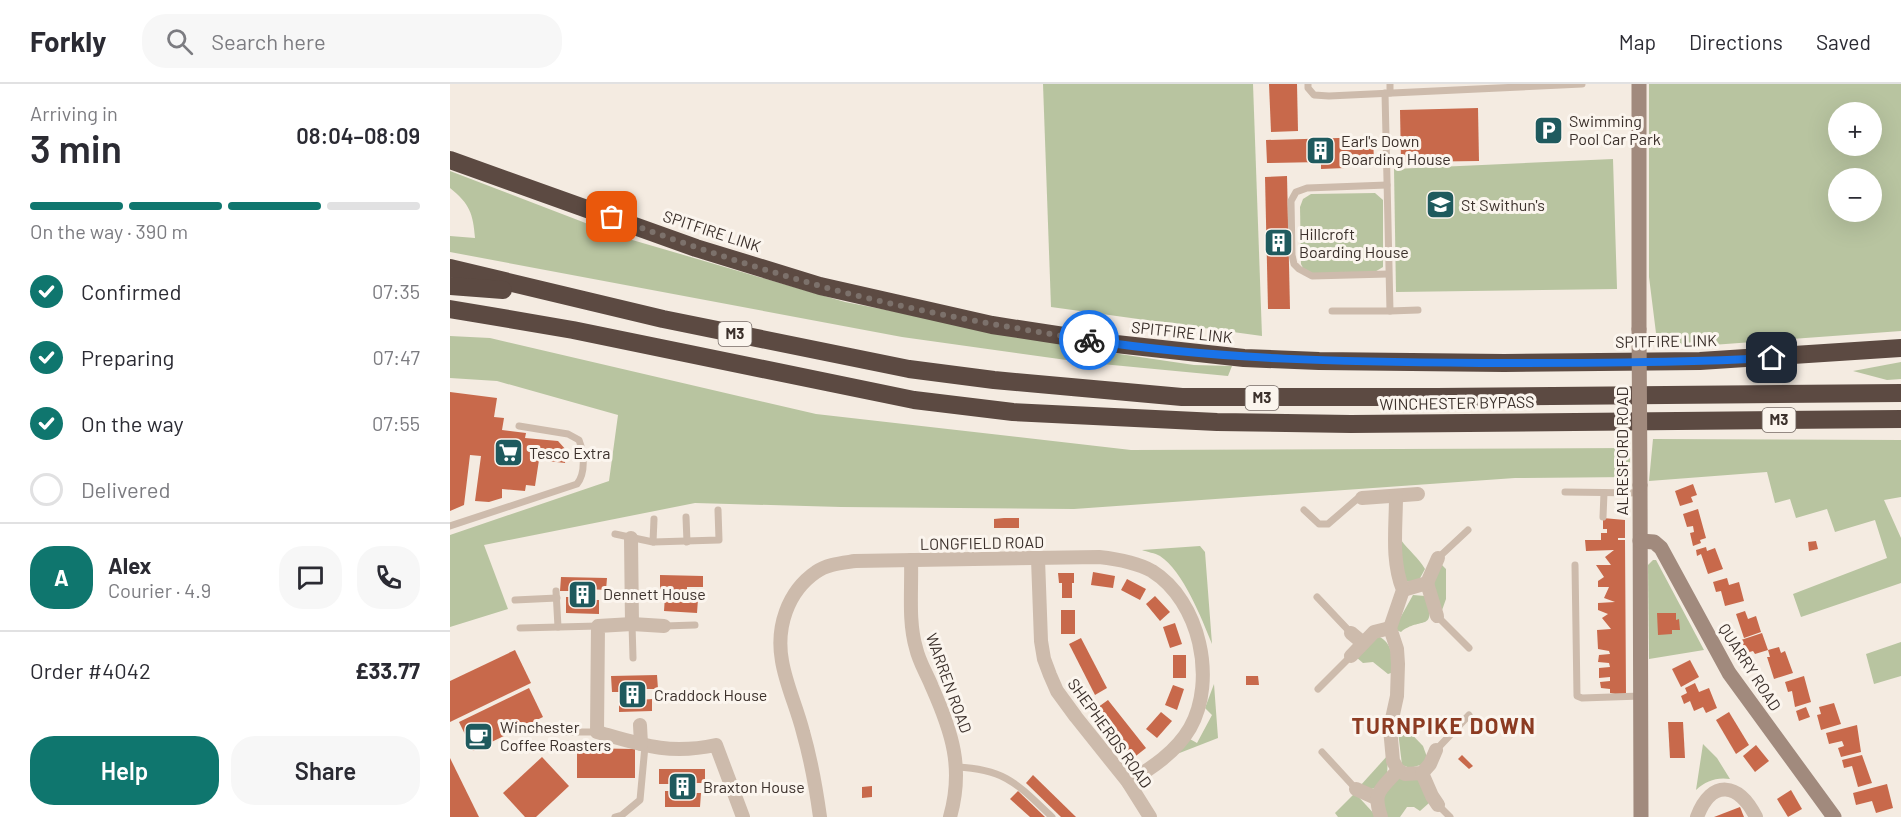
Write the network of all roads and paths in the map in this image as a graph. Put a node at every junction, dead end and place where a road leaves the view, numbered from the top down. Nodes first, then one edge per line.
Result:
1 (1308, 84) edge
2 (1390, 84) edge
3 (1582, 84) edge
4 (1639, 84) edge
5 (1387, 93) junction
6 (450, 160) edge
7 (1386, 185) junction
8 (450, 268) edge
9 (1388, 274) junction
10 (450, 286) edge
11 (561, 296) junction
12 (450, 309) edge
13 (1418, 310) dead end
14 (1332, 311) dead end
15 (1389, 311) junction
16 (450, 320) edge
17 (573, 330) junction
18 (1901, 348) edge
19 (1901, 393) edge
20 (1901, 419) edge
21 (519, 426) dead end
22 (1640, 489) junction
23 (1565, 492) dead end
24 (1604, 493) junction
25 (1418, 494) dead end
26 (1396, 496) junction
27 (1362, 498) joint
28 (718, 510) dead end
29 (1304, 510) dead end
30 (686, 517) dead end
31 (1603, 517) dead end
32 (654, 519) dead end
33 (450, 526) edge
34 (1468, 531) dead end
35 (615, 534) dead end
36 (631, 538) junction
37 (1640, 541) junction
38 (653, 542) junction
39 (687, 542) junction
40 (1438, 558) joint
41 (1038, 559) junction
42 (911, 560) junction
43 (1575, 565) dead end
44 (1427, 584) junction
45 (1403, 590) junction
46 (1317, 597) dead end
47 (515, 600) dead end
48 (1437, 616) joint
49 (632, 624) junction
50 (695, 625) dead end
51 (598, 626) junction
52 (664, 626) joint
53 (558, 627) junction
54 (520, 628) dead end
55 (1389, 628) junction
56 (1351, 633) joint
57 (1363, 643) junction
58 (1469, 648) dead end
59 (1351, 656) joint
60 (633, 658) dead end
61 (1318, 689) dead end
62 (1641, 696) junction
63 (1469, 716) dead end
64 (640, 725) dead end
65 (566, 732) dead end
66 (597, 732) junction
67 (643, 745) junction
68 (1436, 750) joint
69 (1322, 752) dead end
70 (957, 767) junction
71 (1398, 770) junction
72 (1422, 773) junction
73 (1128, 782) junction
74 (1356, 789) joint
75 (1376, 798) junction
76 (1438, 805) joint
77 (615, 817) edge
78 (743, 817) edge
79 (820, 817) edge
80 (950, 817) edge
81 (1052, 817) edge
82 (1150, 817) edge
83 (1382, 817) edge
84 (1450, 817) edge
85 (1641, 817) edge
86 (1697, 817) edge
87 (1756, 817) edge
88 (1834, 817) edge

1 - 5 lane
2 - 5 lane
3 - 5 lane
4 - 22 main road, ALRESFORD ROAD, bridge
5 - 7 lane
6 - 18 highway, SPITFIRE LINK
7 - 9 lane
7 - 9 lane
8 - 11 highway, M3
9 - 15 lane
10 - 11 highway, M3
11 - 19 highway, WINCHESTER BYPASS / M3
12 - 17 highway, M3
13 - 15 lane
14 - 15 lane
16 - 17 highway, M3
17 - 20 highway, WINCHESTER BYPASS / M3
21 - 33 lane
22 - 24 lane
22 - 37 main road, ALRESFORD ROAD
23 - 24 lane
24 - 31 lane
25 - 26 street
26 - 27 street
26 - 45 street
27 - 29 lane
28 - 39 lane
30 - 39 lane
32 - 38 lane
34 - 40 lane
35 - 36 lane
36 - 38 lane
36 - 49 street
37 - 62 main road, ALRESFORD ROAD
37 - 88 main road, QUARRY ROAD
38 - 39 lane
40 - 44 street
41 - 42 street, LONGFIELD ROAD
41 - 73 street, SHEPHERDS ROAD
41 - 73 street, LONGFIELD ROAD
42 - 70 street, WARREN ROAD
42 - 79 street, LONGFIELD ROAD
43 - 62 lane
44 - 45 street
44 - 48 street
45 - 55 street
46 - 56 lane
47 - 53 lane
48 - 58 lane
49 - 51 street
49 - 52 street
49 - 60 lane
50 - 52 lane
51 - 53 lane
51 - 66 street
53 - 54 lane
55 - 57 street
55 - 71 street
56 - 57 street
57 - 59 street
59 - 61 lane
62 - 85 main road, ALRESFORD ROAD
63 - 68 lane
64 - 67 street
65 - 66 lane
66 - 67 street
67 - 77 lane
67 - 78 street
68 - 72 street
69 - 74 lane
70 - 80 street, WARREN ROAD
70 - 81 lane
71 - 72 street
71 - 75 street
72 - 76 street
73 - 82 street, SHEPHERDS ROAD
74 - 75 street
75 - 83 street
76 - 84 lane
86 - 87 street

